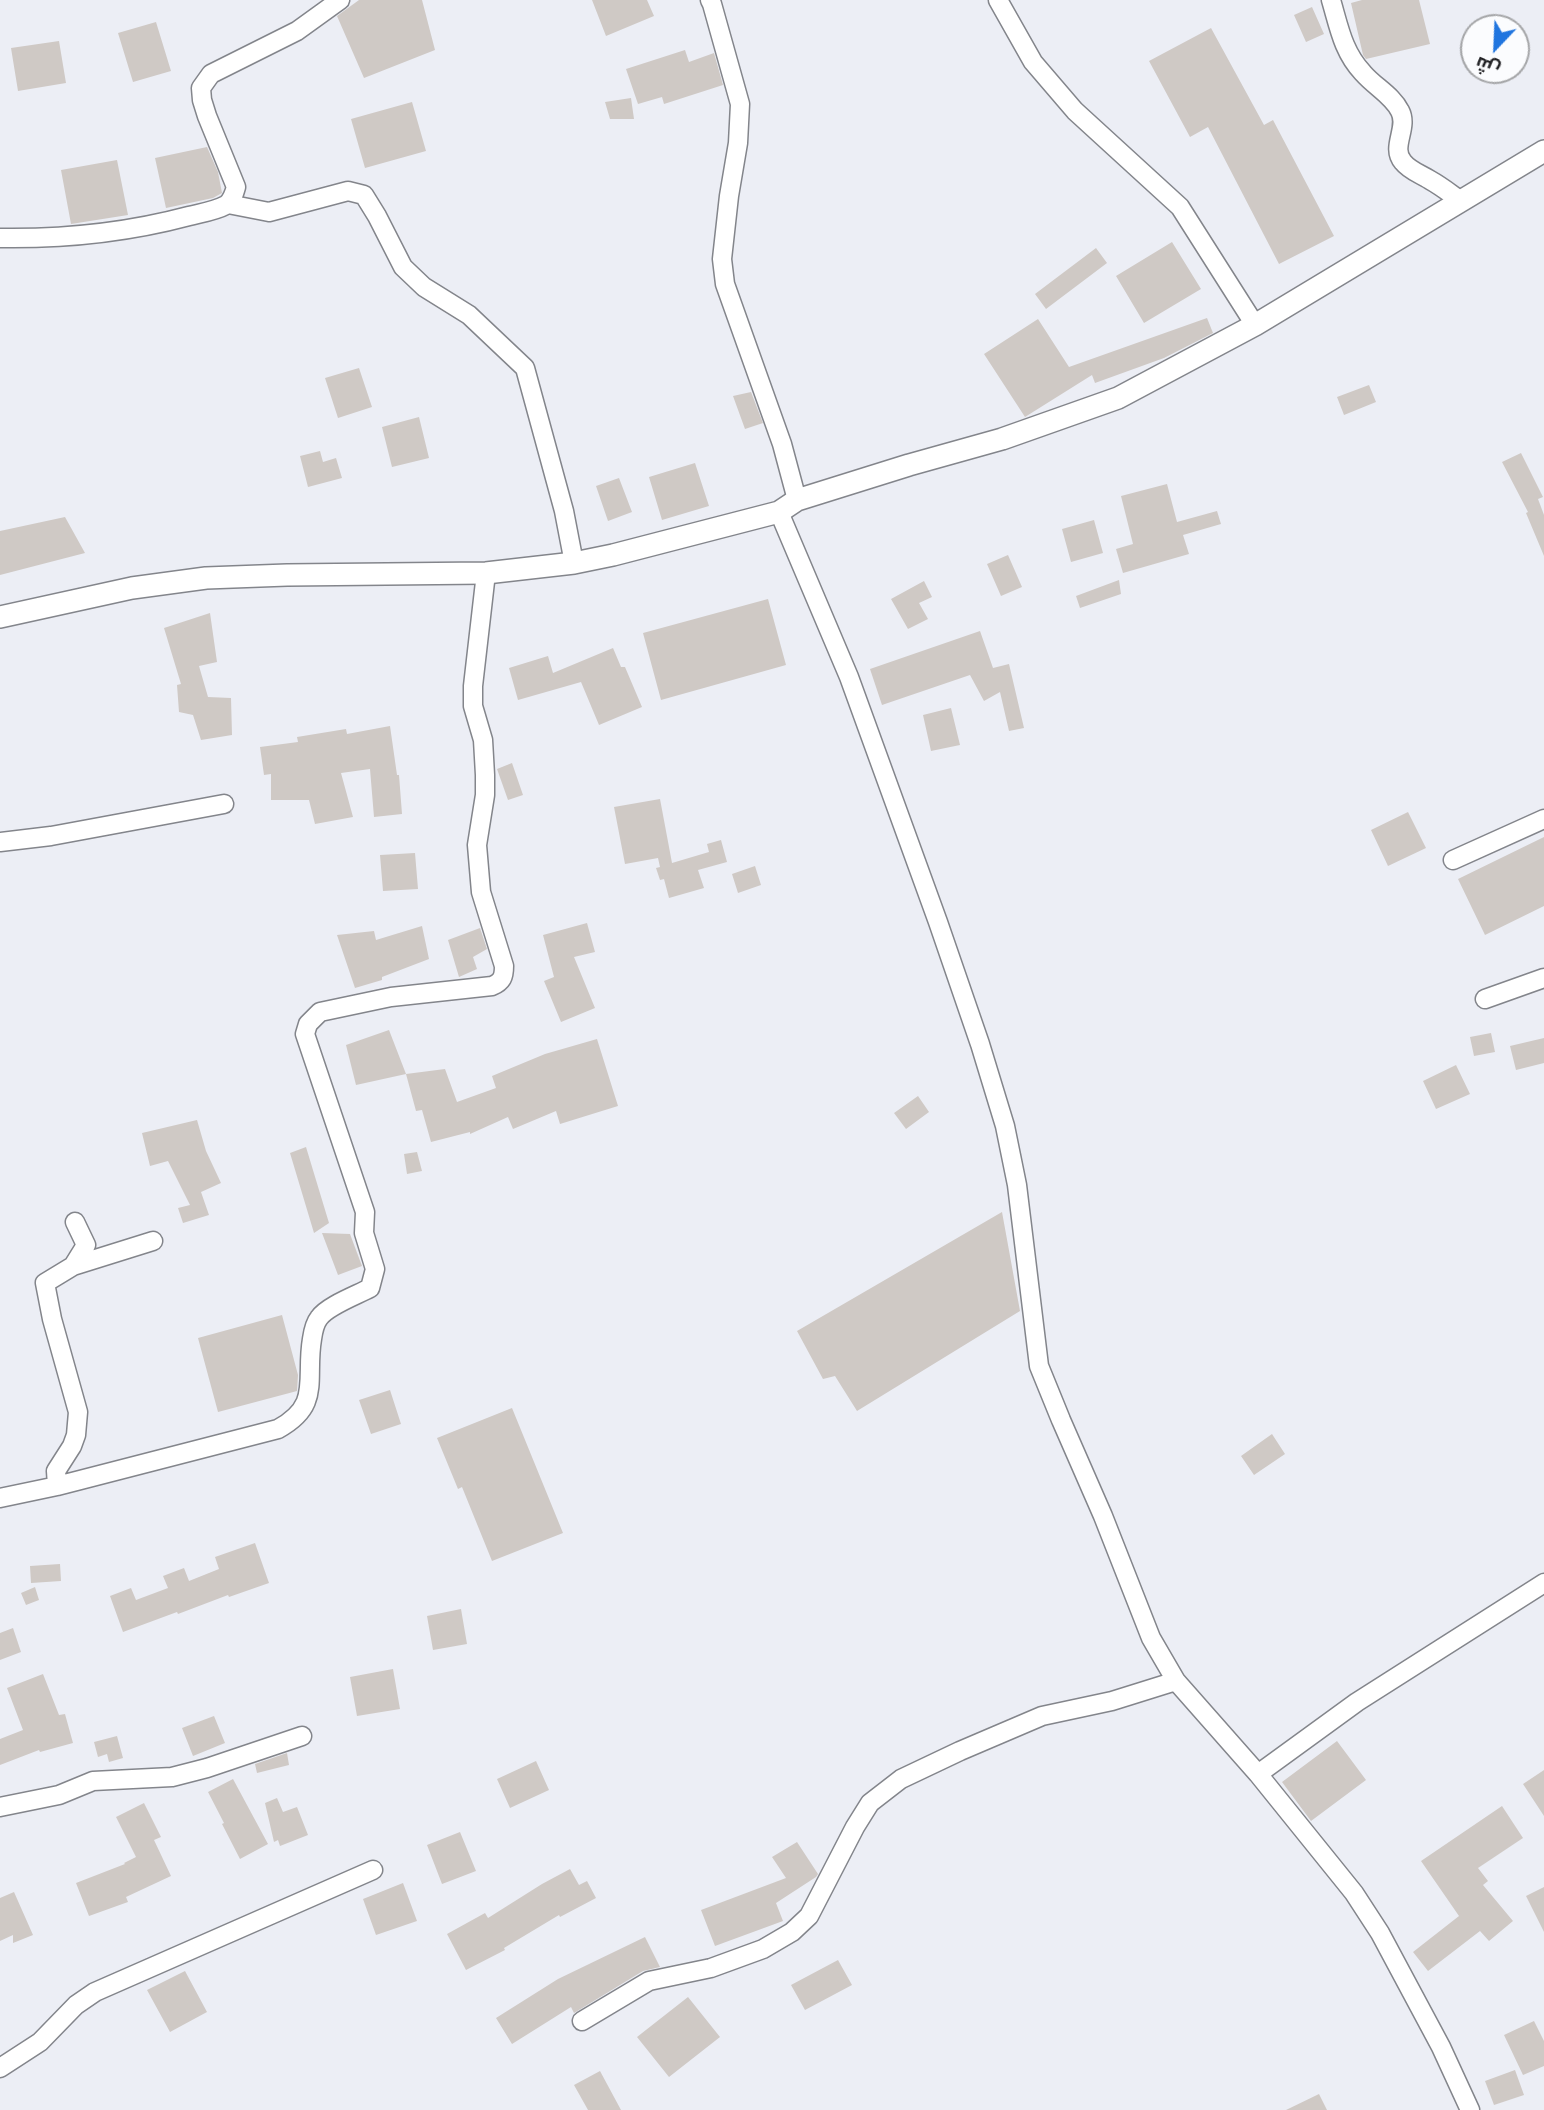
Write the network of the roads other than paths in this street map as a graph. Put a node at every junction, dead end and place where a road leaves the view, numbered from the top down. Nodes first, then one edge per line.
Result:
1 (340, 0) edge
2 (709, 0) edge
3 (998, 0) edge
4 (1331, 0) edge
5 (1544, 151) edge
6 (1461, 201) junction
7 (228, 204) junction
8 (0, 238) edge
9 (1255, 325) junction
10 (797, 500) junction
11 (779, 512) junction
12 (574, 563) junction
13 (486, 573) junction
14 (0, 617) edge
15 (224, 804) dead end
16 (1544, 819) edge
17 (0, 842) edge
18 (1453, 860) dead end
19 (1544, 978) edge
20 (1485, 999) dead end
21 (75, 1223) dead end
22 (153, 1241) dead end
23 (73, 1266) junction
24 (57, 1486) junction
25 (0, 1497) edge
26 (1544, 1583) edge
27 (1176, 1681) junction
28 (302, 1736) dead end
29 (1258, 1774) junction
30 (0, 1807) edge
31 (373, 1870) dead end
32 (582, 2021) dead end
33 (0, 2068) edge
34 (1470, 2110) edge

1 - 7 street
2 - 10 street
3 - 9 street
4 - 6 street
5 - 6 street
6 - 9 street
7 - 8 street
7 - 12 street
9 - 10 street
10 - 11 street
11 - 12 street
11 - 27 street
12 - 13 street
13 - 14 street
13 - 24 street
15 - 17 street
16 - 18 street
19 - 20 street
21 - 23 street
22 - 23 street
23 - 24 street
24 - 25 street
26 - 29 street
27 - 29 street
27 - 32 street
28 - 30 street
29 - 34 street
31 - 33 street

